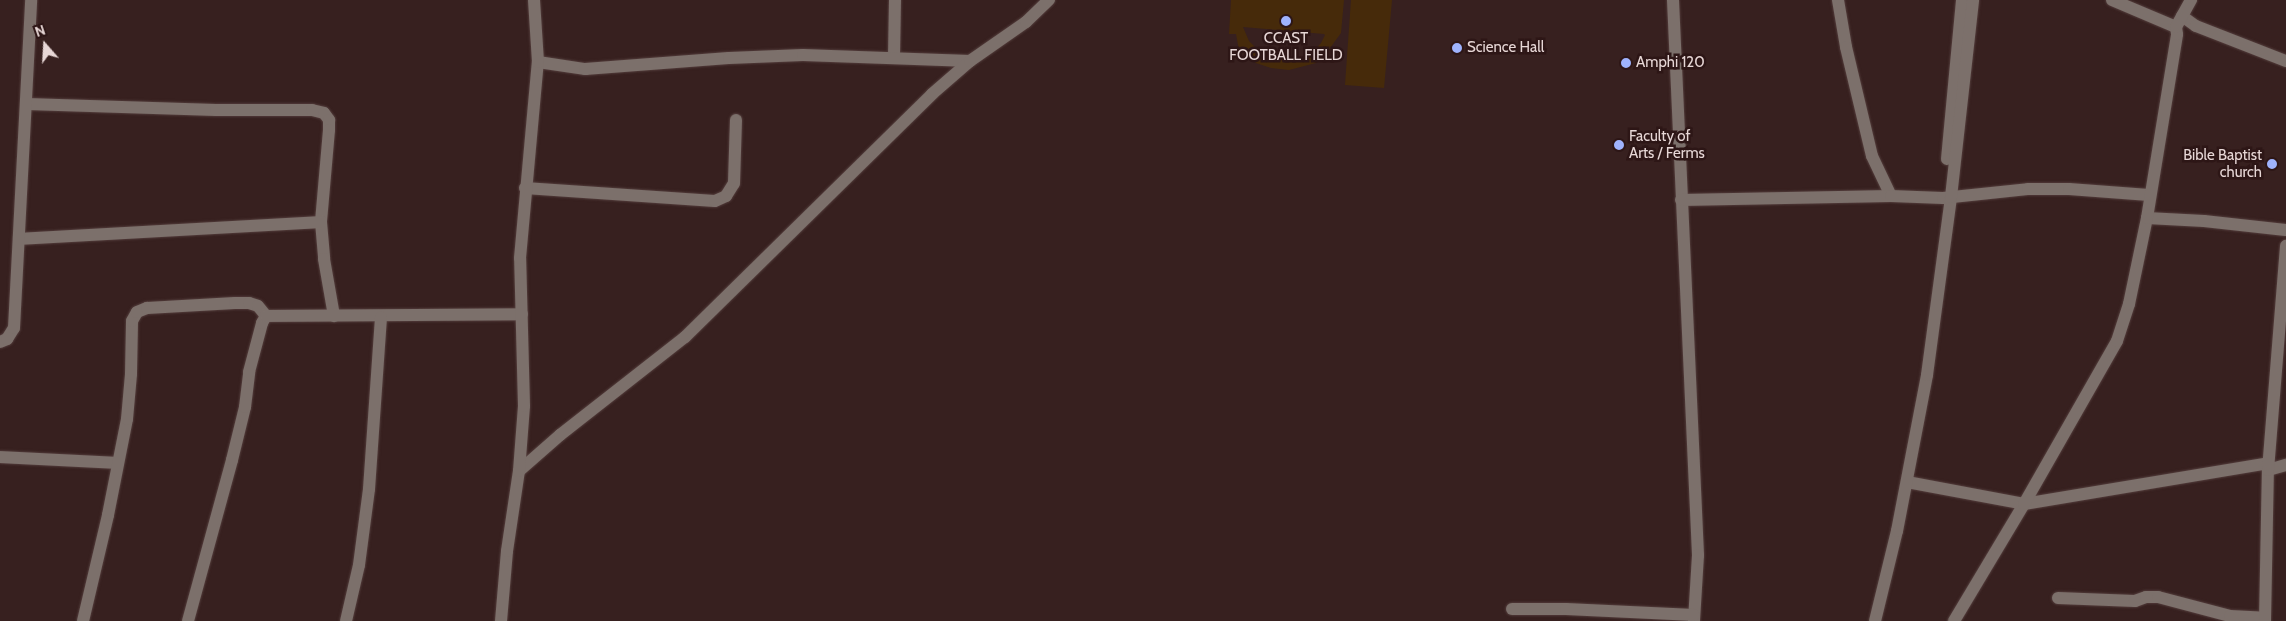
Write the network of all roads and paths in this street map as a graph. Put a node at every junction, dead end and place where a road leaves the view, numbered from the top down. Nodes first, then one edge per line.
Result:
1 (31, 0) edge
2 (534, 0) edge
3 (895, 0) edge
4 (1049, 0) edge
5 (1673, 0) edge
6 (1838, 0) edge
7 (1962, 0) edge
8 (1973, 0) edge
9 (2112, 0) edge
10 (2191, 0) edge
11 (2179, 21) junction
12 (894, 57) junction
13 (970, 61) junction
14 (2286, 61) edge
15 (538, 62) junction
16 (26, 104) junction
17 (736, 120) dead end
18 (525, 188) junction
19 (2149, 194) junction
20 (1891, 196) junction
21 (1947, 198) junction
22 (1681, 200) junction
23 (2147, 218) junction
24 (321, 222) junction
25 (2286, 230) edge
26 (19, 239) junction
27 (2286, 246) edge
28 (522, 314) junction
29 (266, 316) junction
30 (334, 316) junction
31 (381, 317) junction
32 (0, 342) edge
33 (0, 457) edge
34 (118, 462) junction
35 (2286, 465) edge
36 (2269, 466) junction
37 (519, 471) junction
38 (1907, 482) junction
39 (2024, 504) junction
40 (2058, 598) dead end
41 (1512, 609) dead end
42 (1694, 618) edge
43 (2265, 620) edge
44 (83, 621) edge
45 (188, 621) edge
46 (346, 621) edge
47 (501, 621) edge
48 (1866, 621) edge
49 (1875, 621) edge
50 (1954, 621) edge

1 - 16 street
2 - 15 street
3 - 12 street
4 - 13 street
5 - 22 street
6 - 20 street
7 - 21 street
8 - 21 street
9 - 11 street
10 - 11 street
11 - 14 street
11 - 19 street
12 - 13 street
12 - 15 street
13 - 37 street
15 - 18 street
16 - 24 street
16 - 26 street
17 - 18 street
18 - 28 street
19 - 21 street
19 - 23 street
20 - 21 street
20 - 22 street
21 - 38 street
21 - 48 street
22 - 42 street
23 - 25 street
23 - 39 street
24 - 26 street
24 - 30 street
26 - 32 street
27 - 36 street
28 - 31 street
28 - 37 street
29 - 30 street
29 - 34 street
29 - 45 street
30 - 31 street
31 - 46 street
33 - 34 street
34 - 44 street
35 - 36 street
36 - 39 street
36 - 43 street
37 - 47 street
38 - 39 street
38 - 49 street
39 - 50 street
40 - 43 street
41 - 42 street

